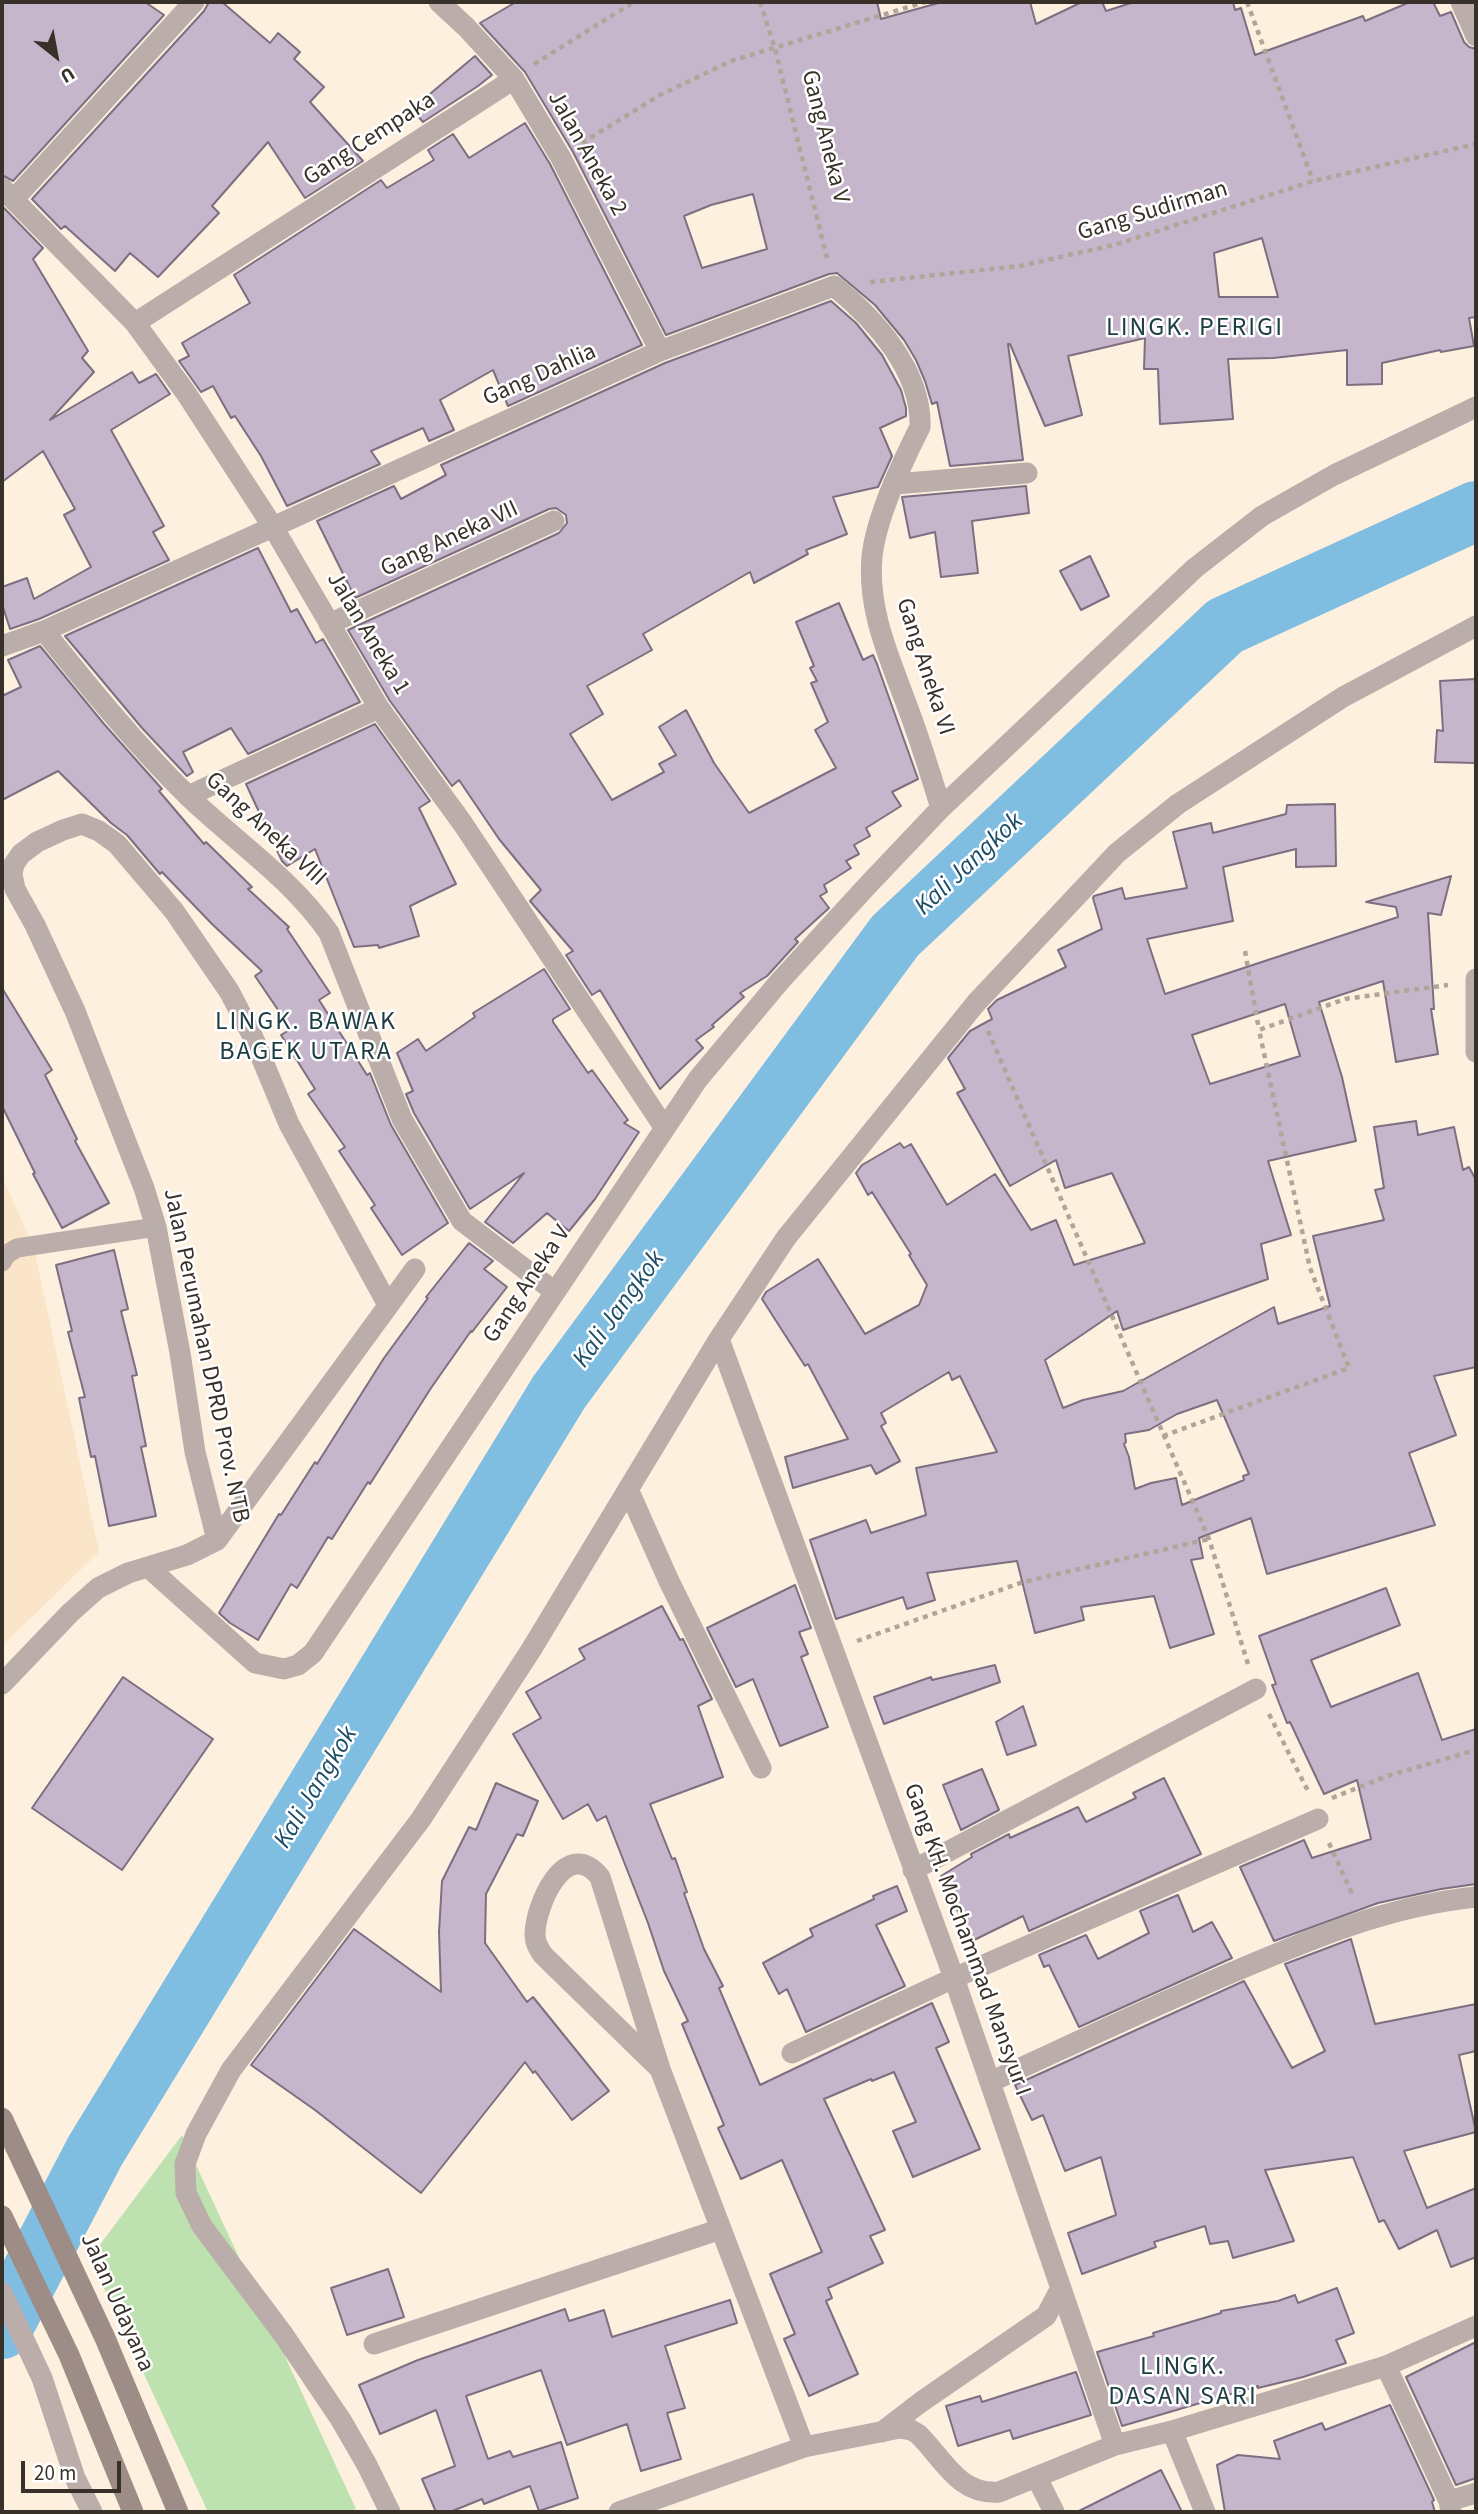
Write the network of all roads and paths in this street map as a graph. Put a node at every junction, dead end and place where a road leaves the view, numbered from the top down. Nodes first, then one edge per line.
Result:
1 (194, 2) edge
2 (439, 2) edge
3 (634, 2) edge
4 (760, 2) edge
5 (925, 2) edge
6 (1247, 2) edge
7 (1461, 2) edge
8 (1476, 36) edge
9 (775, 49) junction
10 (513, 79) junction
11 (1476, 144) edge
12 (561, 158) junction
13 (1312, 181) junction
14 (8, 193) edge
15 (834, 286) junction
16 (135, 323) junction
17 (660, 351) junction
18 (1476, 407) edge
19 (1027, 473) dead end
20 (895, 484) junction
21 (554, 521) dead end
22 (273, 527) junction
23 (329, 624) junction
24 (1476, 626) edge
25 (44, 632) junction
26 (2, 646) edge
27 (379, 708) junction
28 (188, 796) junction
29 (942, 808) junction
30 (1245, 951) dead end
31 (1476, 981) edge
32 (976, 1003) junction
33 (1259, 1030) junction
34 (1476, 1052) edge
35 (664, 1127) junction
36 (156, 1227) junction
37 (2, 1262) edge
38 (415, 1269) dead end
39 (555, 1292) junction
40 (388, 1305) junction
41 (719, 1339) junction
42 (1163, 1436) junction
43 (628, 1489) junction
44 (1209, 1539) junction
45 (217, 1540) junction
46 (149, 1568) junction
47 (834, 1649) junction
48 (2, 1685) edge
49 (1256, 1689) junction
50 (1476, 1750) edge
51 (761, 1768) dead end
52 (1317, 1812) junction
53 (913, 1870) junction
54 (1476, 1897) edge
55 (1364, 1919) junction
56 (954, 1978) junction
57 (792, 2053) dead end
58 (660, 2069) junction
59 (990, 2082) junction
60 (2, 2118) edge
61 (2, 2216) edge
62 (721, 2229) junction
63 (1061, 2288) junction
64 (2, 2293) edge
65 (1476, 2326) edge
66 (374, 2344) dead end
67 (1386, 2366) junction
68 (1172, 2431) junction
69 (882, 2432) junction
70 (1115, 2445) junction
71 (804, 2447) junction
72 (1037, 2478) junction
73 (1476, 2493) edge
74 (1450, 2506) edge
75 (92, 2512) edge
76 (132, 2512) edge
77 (177, 2512) edge
78 (390, 2512) edge
79 (619, 2512) edge
80 (1054, 2512) edge
81 (1205, 2512) edge

1 - 14 street
2 - 10 street, Jalan Aneka 2
3 - 10 path
4 - 9 path, Gang Aneka V
5 - 9 path
6 - 13 path
7 - 8 street
9 - 12 path
9 - 15 path, Gang Aneka V
10 - 12 street, Jalan Aneka 2
10 - 16 street, Gang Cempaka
11 - 13 path, Gang Sudirman
12 - 17 street, Jalan Aneka 2
13 - 15 path, Gang Sudirman
14 - 16 street, Jalan Aneka 1
15 - 17 street, Gang Dahlia
15 - 20 street, Gang Aneka VI
16 - 22 street, Jalan Aneka 1
17 - 22 street, Gang Dahlia
18 - 29 street, Gang Aneka V
19 - 20 street
20 - 29 street, Gang Aneka VI
21 - 23 street, Gang Aneka VII
22 - 23 street, Jalan Aneka 1
22 - 25 street, Gang Dahlia
23 - 27 street, Jalan Aneka 1
24 - 32 street
25 - 26 street
25 - 28 street, Gang Aneka VIII
27 - 28 street
27 - 35 street, Jalan Aneka 1
28 - 39 street, Gang Aneka VIII
29 - 35 street, Gang Aneka V
30 - 33 path
31 - 33 path
31 - 34 street
32 - 41 street
32 - 42 path
33 - 42 path
35 - 39 street, Gang Aneka V
36 - 37 lane
36 - 40 street, Jalan Perumahan DPRD Prov. NTB
36 - 45 street, Jalan Perumahan DPRD Prov. NTB
38 - 40 street
39 - 46 street, Gang Aneka V
40 - 45 street
41 - 43 street
41 - 47 street, Gang KH. Mochammad Mansyur I
42 - 44 path
43 - 51 street
43 - 78 street
44 - 47 path
44 - 49 path
45 - 46 street
46 - 48 street
47 - 53 street, Gang KH. Mochammad Mansyur I
49 - 52 path
49 - 53 street
50 - 52 path
52 - 55 path
52 - 56 street
53 - 56 street, Gang KH. Mochammad Mansyur I
54 - 55 street
55 - 59 street
56 - 57 street
56 - 59 street, Gang KH. Mochammad Mansyur I
58 - 58 street
58 - 62 street
59 - 63 street, Gang KH. Mochammad Mansyur I
60 - 77 main road, Jalan Udayana
61 - 76 main road
62 - 66 street
62 - 71 street
63 - 69 street
63 - 70 street, Gang KH. Mochammad Mansyur I
64 - 75 street
65 - 67 street
67 - 68 street
67 - 74 street
68 - 70 street
68 - 81 street
69 - 71 street
69 - 72 street
70 - 72 street
71 - 79 street
72 - 80 street
73 - 74 street

